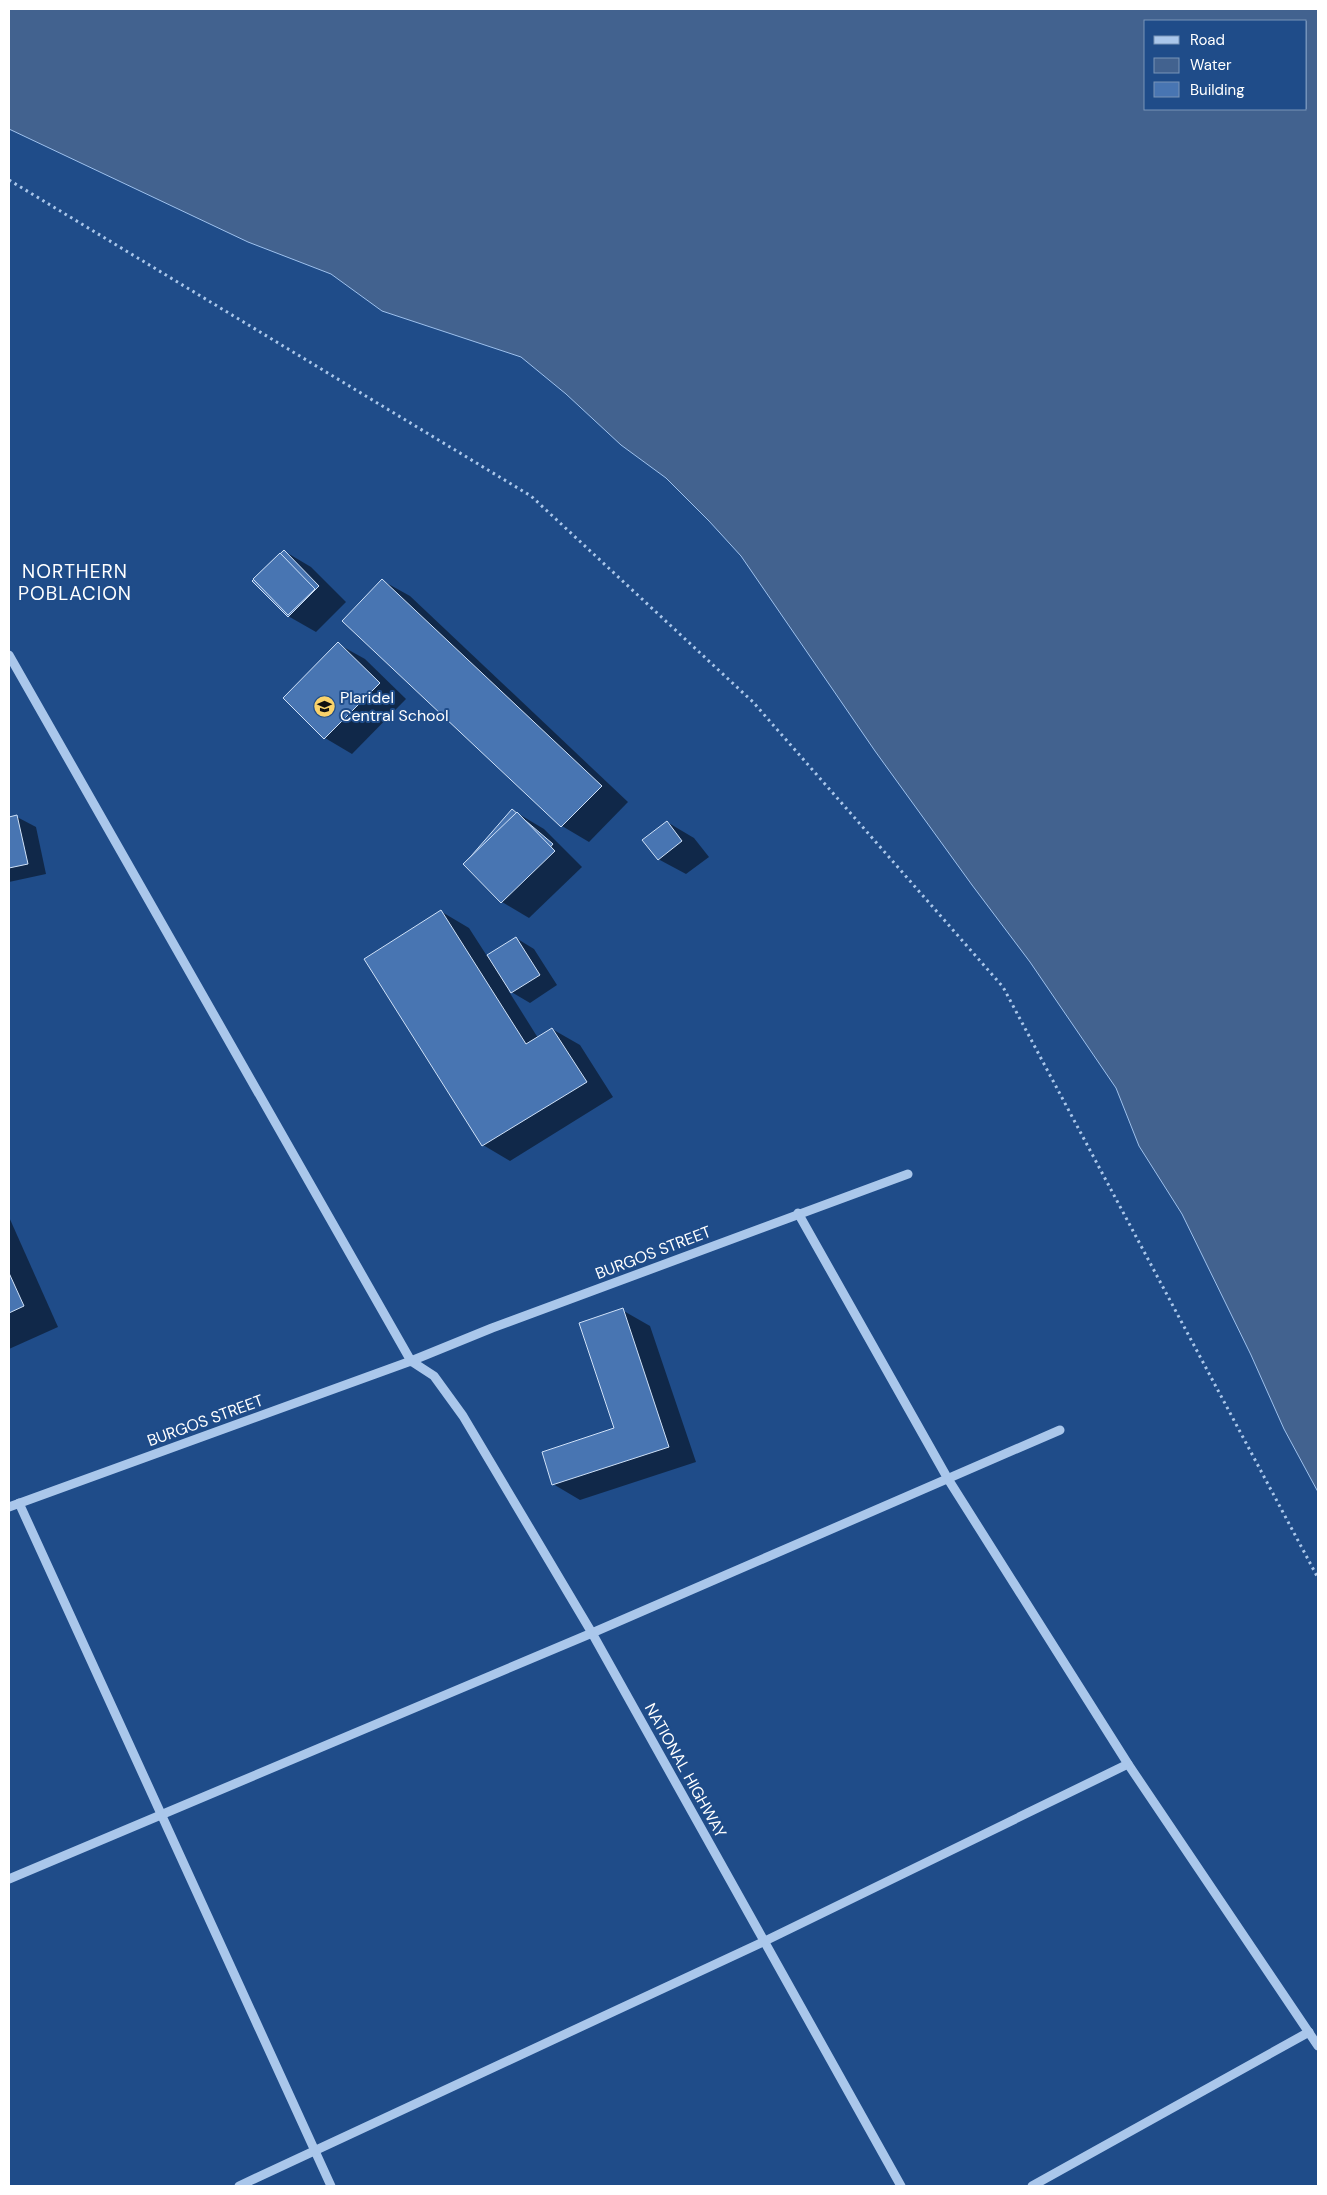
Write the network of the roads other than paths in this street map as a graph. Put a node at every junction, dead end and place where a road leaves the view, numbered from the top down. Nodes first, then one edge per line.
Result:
1 (9, 655) edge
2 (908, 1174) dead end
3 (798, 1213) junction
4 (411, 1361) junction
5 (1060, 1430) dead end
6 (948, 1479) junction
7 (19, 1503) junction
8 (9, 1507) edge
9 (592, 1633) junction
10 (1128, 1764) junction
11 (161, 1815) junction
12 (9, 1879) edge
13 (765, 1942) junction
14 (1309, 2032) junction
15 (1318, 2046) edge
16 (315, 2151) junction
17 (239, 2186) edge
18 (331, 2186) edge
19 (901, 2186) edge
20 (1032, 2186) edge

1 - 4 street
2 - 3 street, BURGOS STREET
3 - 4 street, BURGOS STREET
3 - 6 street
4 - 7 street, BURGOS STREET
4 - 9 street, NATIONAL HIGHWAY
5 - 6 street
6 - 9 street
6 - 10 street
7 - 8 street, BURGOS STREET
7 - 11 street
9 - 11 street
9 - 13 street, NATIONAL HIGHWAY
10 - 13 street
10 - 14 street
11 - 12 street
11 - 16 street
13 - 16 street
13 - 19 street, NATIONAL HIGHWAY
14 - 15 street
14 - 20 street
16 - 17 street
16 - 18 street

